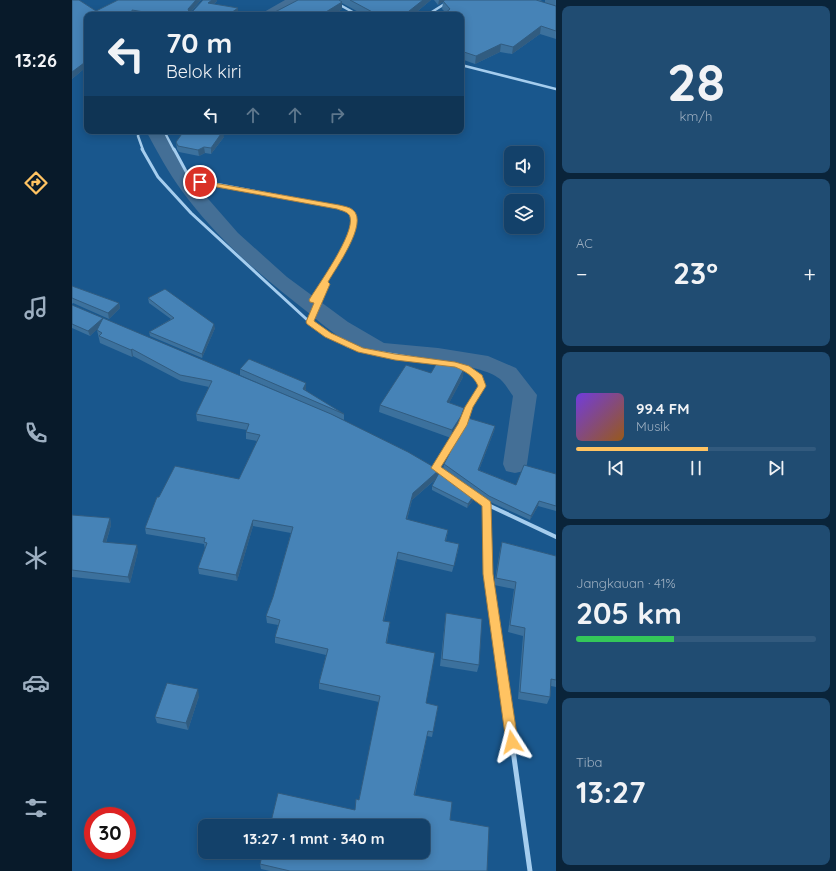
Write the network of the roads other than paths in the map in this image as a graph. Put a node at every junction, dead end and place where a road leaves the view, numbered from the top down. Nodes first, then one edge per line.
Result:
1 (331, 0) edge
2 (451, 0) edge
3 (353, 12) edge
4 (432, 12) edge
5 (464, 66) edge
6 (556, 89) edge
7 (138, 134) edge
8 (166, 134) edge
9 (310, 322) junction
10 (428, 465) edge
11 (435, 468) junction
12 (442, 473) edge
13 (467, 491) edge
14 (486, 504) junction
15 (556, 537) edge
16 (530, 871) edge

1 - 3 street
2 - 4 street
5 - 6 street
7 - 9 street
8 - 9 street
9 - 11 street
10 - 11 street
11 - 12 street
13 - 14 street
14 - 15 street
14 - 16 street

